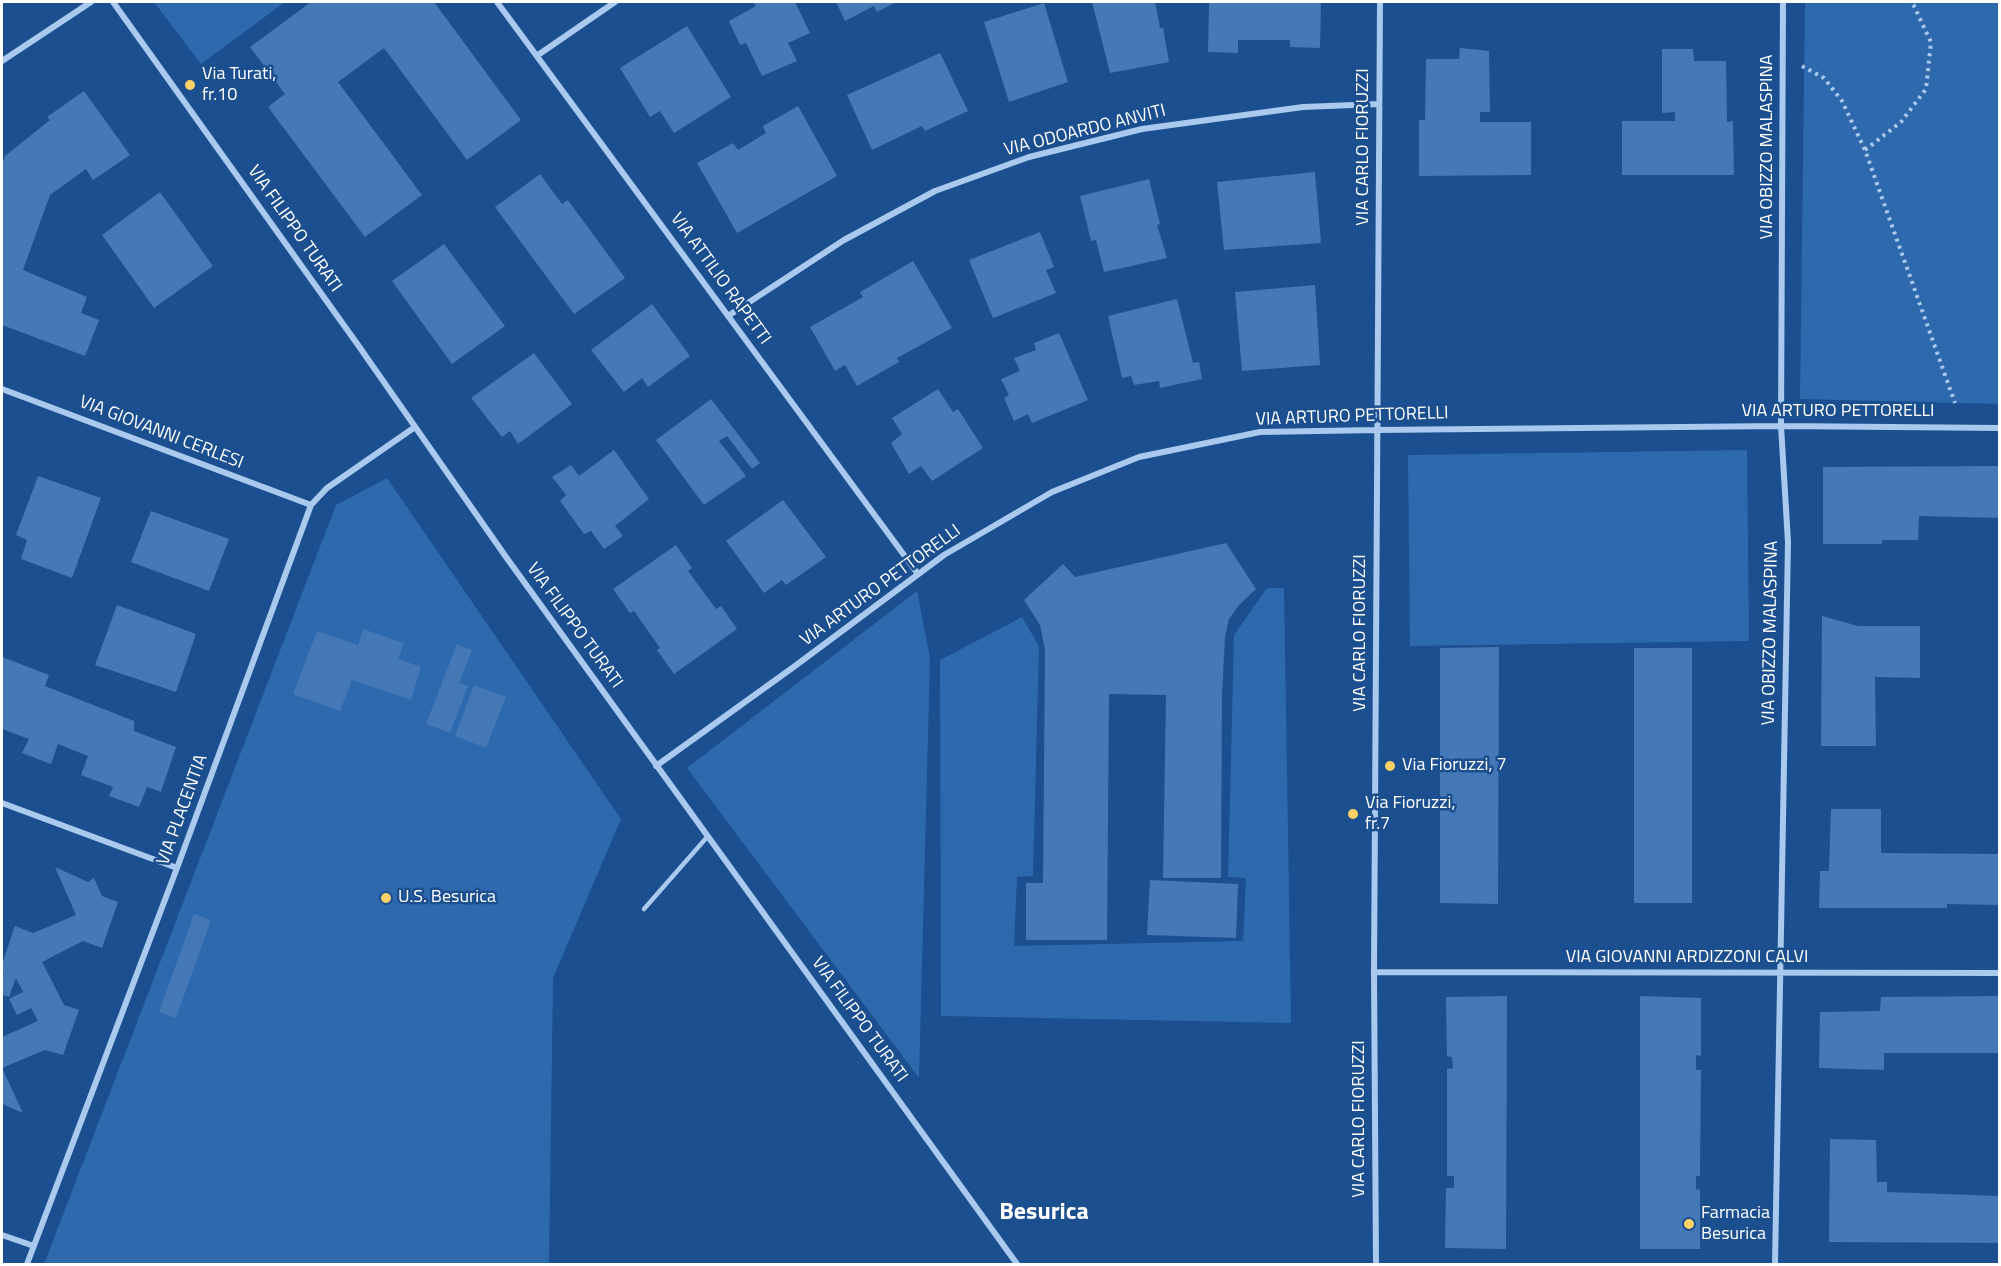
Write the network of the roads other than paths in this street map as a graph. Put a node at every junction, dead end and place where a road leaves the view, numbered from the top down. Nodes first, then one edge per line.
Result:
1 (91, 2) edge
2 (113, 2) edge
3 (497, 2) edge
4 (615, 2) edge
5 (1380, 2) edge
6 (1784, 2) edge
7 (538, 55) junction
8 (2, 61) edge
9 (1379, 104) junction
10 (728, 316) junction
11 (2, 389) edge
12 (1781, 426) junction
13 (415, 427) junction
14 (2000, 428) edge
15 (1377, 429) junction
16 (311, 505) junction
17 (918, 574) junction
18 (656, 766) junction
19 (2, 803) edge
20 (708, 836) junction
21 (177, 868) junction
22 (644, 909) dead end
23 (1374, 972) junction
24 (1779, 973) junction
25 (2000, 973) edge
26 (2, 1235) edge
27 (34, 1246) junction
28 (27, 1264) edge
29 (1017, 1264) edge
30 (1376, 1264) edge
31 (1775, 1264) edge

1 - 8 street
2 - 13 street, VIA FILIPPO TURATI
3 - 7 street, VIA ATTILIO RAPETTI
4 - 7 street
5 - 9 street, VIA CARLO FIORUZZI
6 - 12 street, VIA OBIZZO MALASPINA
7 - 10 street, VIA ATTILIO RAPETTI
9 - 10 street, VIA ODOARDO ANVITI
9 - 15 street, VIA CARLO FIORUZZI
10 - 17 street, VIA ATTILIO RAPETTI
11 - 16 street, VIA GIOVANNI CERLESI
12 - 14 street, VIA ARTURO PETTORELLI
12 - 15 street, VIA ARTURO PETTORELLI
12 - 24 street, VIA OBIZZO MALASPINA
13 - 16 street, VIA PLACENTIA
13 - 18 street, VIA FILIPPO TURATI
15 - 17 street, VIA ARTURO PETTORELLI
15 - 23 street, VIA CARLO FIORUZZI
16 - 21 street, VIA PLACENTIA
17 - 18 street, VIA ARTURO PETTORELLI
18 - 20 street, VIA FILIPPO TURATI
19 - 21 street
20 - 22 lane
20 - 29 street, VIA FILIPPO TURATI
21 - 27 street, VIA PLACENTIA
23 - 24 street, VIA GIOVANNI ARDIZZONI CALVI
23 - 30 street, VIA CARLO FIORUZZI
24 - 25 street, VIA GIOVANNI ARDIZZONI CALVI
24 - 31 street, VIA OBIZZO MALASPINA
26 - 27 street
27 - 28 street, VIA PLACENTIA

